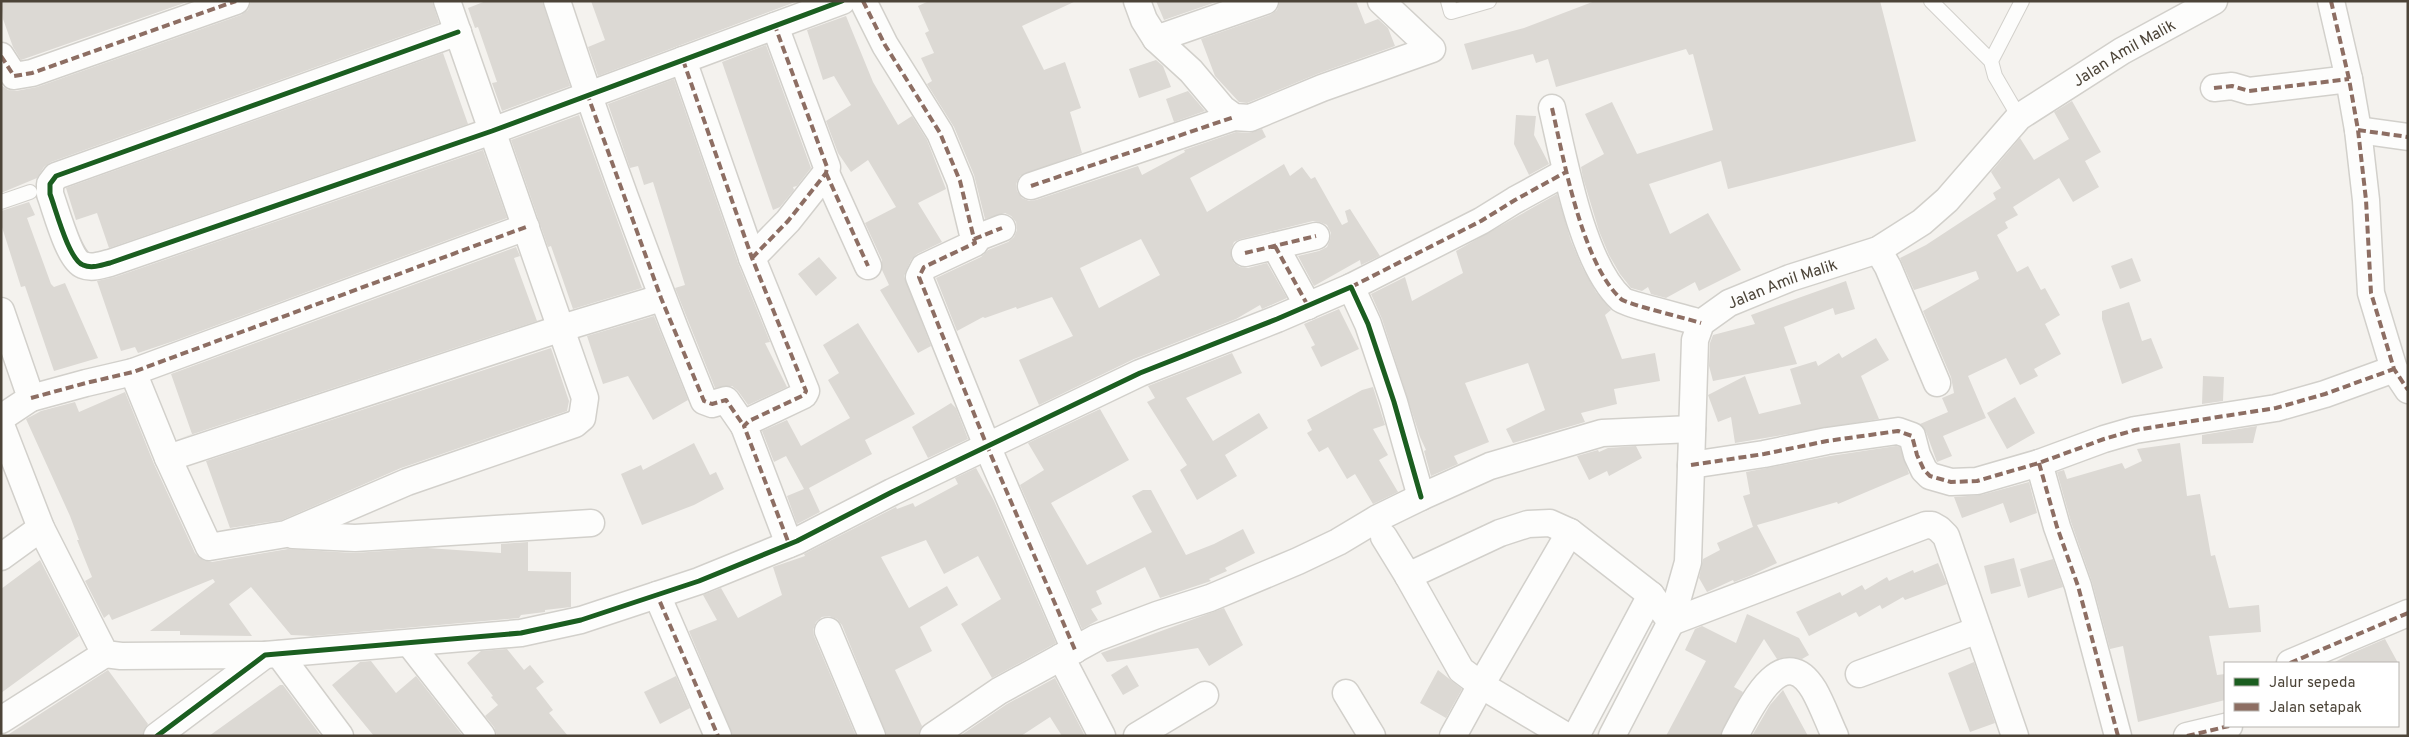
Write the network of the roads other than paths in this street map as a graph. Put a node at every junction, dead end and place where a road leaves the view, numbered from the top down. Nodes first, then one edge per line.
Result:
1 (236, 1) edge
2 (447, 1) edge
3 (557, 1) edge
4 (842, 1) edge
5 (862, 1) edge
6 (1137, 1) edge
7 (1265, 1) edge
8 (1381, 1) edge
9 (1448, 1) edge
10 (1489, 1) edge
11 (1931, 1) edge
12 (2022, 1) edge
13 (2214, 1) edge
14 (2331, 1) edge
15 (775, 26) junction
16 (458, 32) junction
17 (1156, 38) junction
18 (1, 56) edge
19 (683, 60) junction
20 (1991, 61) junction
21 (2349, 78) junction
22 (2214, 88) dead end
23 (588, 96) junction
24 (1552, 108) dead end
25 (1234, 117) junction
26 (2019, 117) junction
27 (2358, 130) junction
28 (492, 131) junction
29 (2408, 136) edge
30 (1566, 172) junction
31 (826, 173) junction
32 (1031, 186) dead end
33 (30, 192) dead end
34 (1, 202) edge
35 (526, 227) junction
36 (1002, 228) dead end
37 (1316, 236) dead end
38 (974, 238) junction
39 (1275, 246) junction
40 (1878, 250) junction
41 (1245, 253) dead end
42 (752, 258) junction
43 (868, 266) dead end
44 (1351, 287) junction
45 (661, 298) junction
46 (1308, 306) junction
47 (1, 311) edge
48 (1701, 323) junction
49 (562, 328) junction
50 (134, 372) junction
51 (2401, 379) edge
52 (1938, 384) dead end
53 (31, 398) junction
54 (1, 418) edge
55 (1, 425) edge
56 (744, 426) junction
57 (1692, 429) junction
58 (987, 446) junction
59 (168, 458) junction
60 (2038, 463) junction
61 (1691, 466) junction
62 (1421, 497) junction
63 (591, 524) dead end
64 (41, 528) junction
65 (1570, 532) junction
66 (286, 534) junction
67 (1384, 537) dead end
68 (789, 544) junction
69 (1, 557) edge
70 (1408, 576) junction
71 (657, 595) junction
72 (1651, 595) junction
73 (2408, 613) edge
74 (1671, 622) junction
75 (1978, 630) junction
76 (828, 631) dead end
77 (410, 644) junction
78 (1068, 653) junction
79 (105, 654) junction
80 (272, 654) junction
81 (2292, 662) edge
82 (1859, 674) dead end
83 (1481, 684) junction
84 (1346, 693) dead end
85 (1205, 695) dead end
86 (1, 720) edge
87 (2225, 727) edge
88 (157, 736) edge
89 (340, 736) edge
90 (482, 736) edge
91 (718, 736) edge
92 (872, 736) edge
93 (933, 736) edge
94 (1102, 736) edge
95 (1137, 736) edge
96 (1372, 736) edge
97 (1453, 736) edge
98 (1566, 736) edge
99 (1576, 736) edge
100 (1612, 736) edge
101 (1735, 736) edge
102 (1835, 736) edge
103 (2015, 736) edge
104 (2118, 736) edge
105 (2187, 736) edge

1 - 18 street
2 - 16 street
3 - 23 street
4 - 15 street
5 - 38 street
6 - 17 street
7 - 17 street
8 - 25 street
9 - 10 lane
11 - 20 lane
12 - 20 lane
13 - 26 street, Jalan Amil Malik
14 - 21 street
15 - 19 street
15 - 31 street
16 - 28 street
16 - 28 street
17 - 25 street
19 - 23 street
19 - 42 street
20 - 26 lane
21 - 22 street
21 - 27 street
23 - 28 street
23 - 45 street
24 - 30 street
25 - 32 street
26 - 40 street, Jalan Amil Malik
27 - 29 street
27 - 51 street
28 - 35 street
30 - 44 street
30 - 48 street
31 - 42 street
31 - 43 street
33 - 34 lane
35 - 49 street
35 - 50 street
36 - 38 street
37 - 39 street
38 - 58 street
39 - 41 street
39 - 46 street
40 - 48 street, Jalan Amil Malik
40 - 52 street
42 - 56 street
44 - 46 street
44 - 62 street
45 - 49 street
45 - 56 street
46 - 58 street
47 - 53 street
48 - 57 street
49 - 59 street
49 - 66 street
50 - 53 street
50 - 59 street
51 - 60 street
53 - 54 street
55 - 64 street
56 - 68 street
57 - 61 street
57 - 62 street
58 - 68 street
58 - 78 street
59 - 66 street
60 - 61 street
60 - 104 street
61 - 74 street
62 - 78 street
63 - 66 street
64 - 69 street
64 - 79 street
65 - 70 street
65 - 72 street
65 - 83 street
67 - 70 street
68 - 71 street
70 - 83 street
71 - 77 street
71 - 91 street
72 - 74 street
72 - 99 street
73 - 81 street
74 - 75 street
74 - 100 street
75 - 82 street
75 - 103 street
76 - 92 street
77 - 80 street
77 - 90 street
78 - 93 street
78 - 94 street
79 - 80 street
79 - 86 street
80 - 88 street
80 - 89 street
83 - 97 street
83 - 98 street
84 - 96 street
85 - 95 street
87 - 105 street
101 - 102 street

